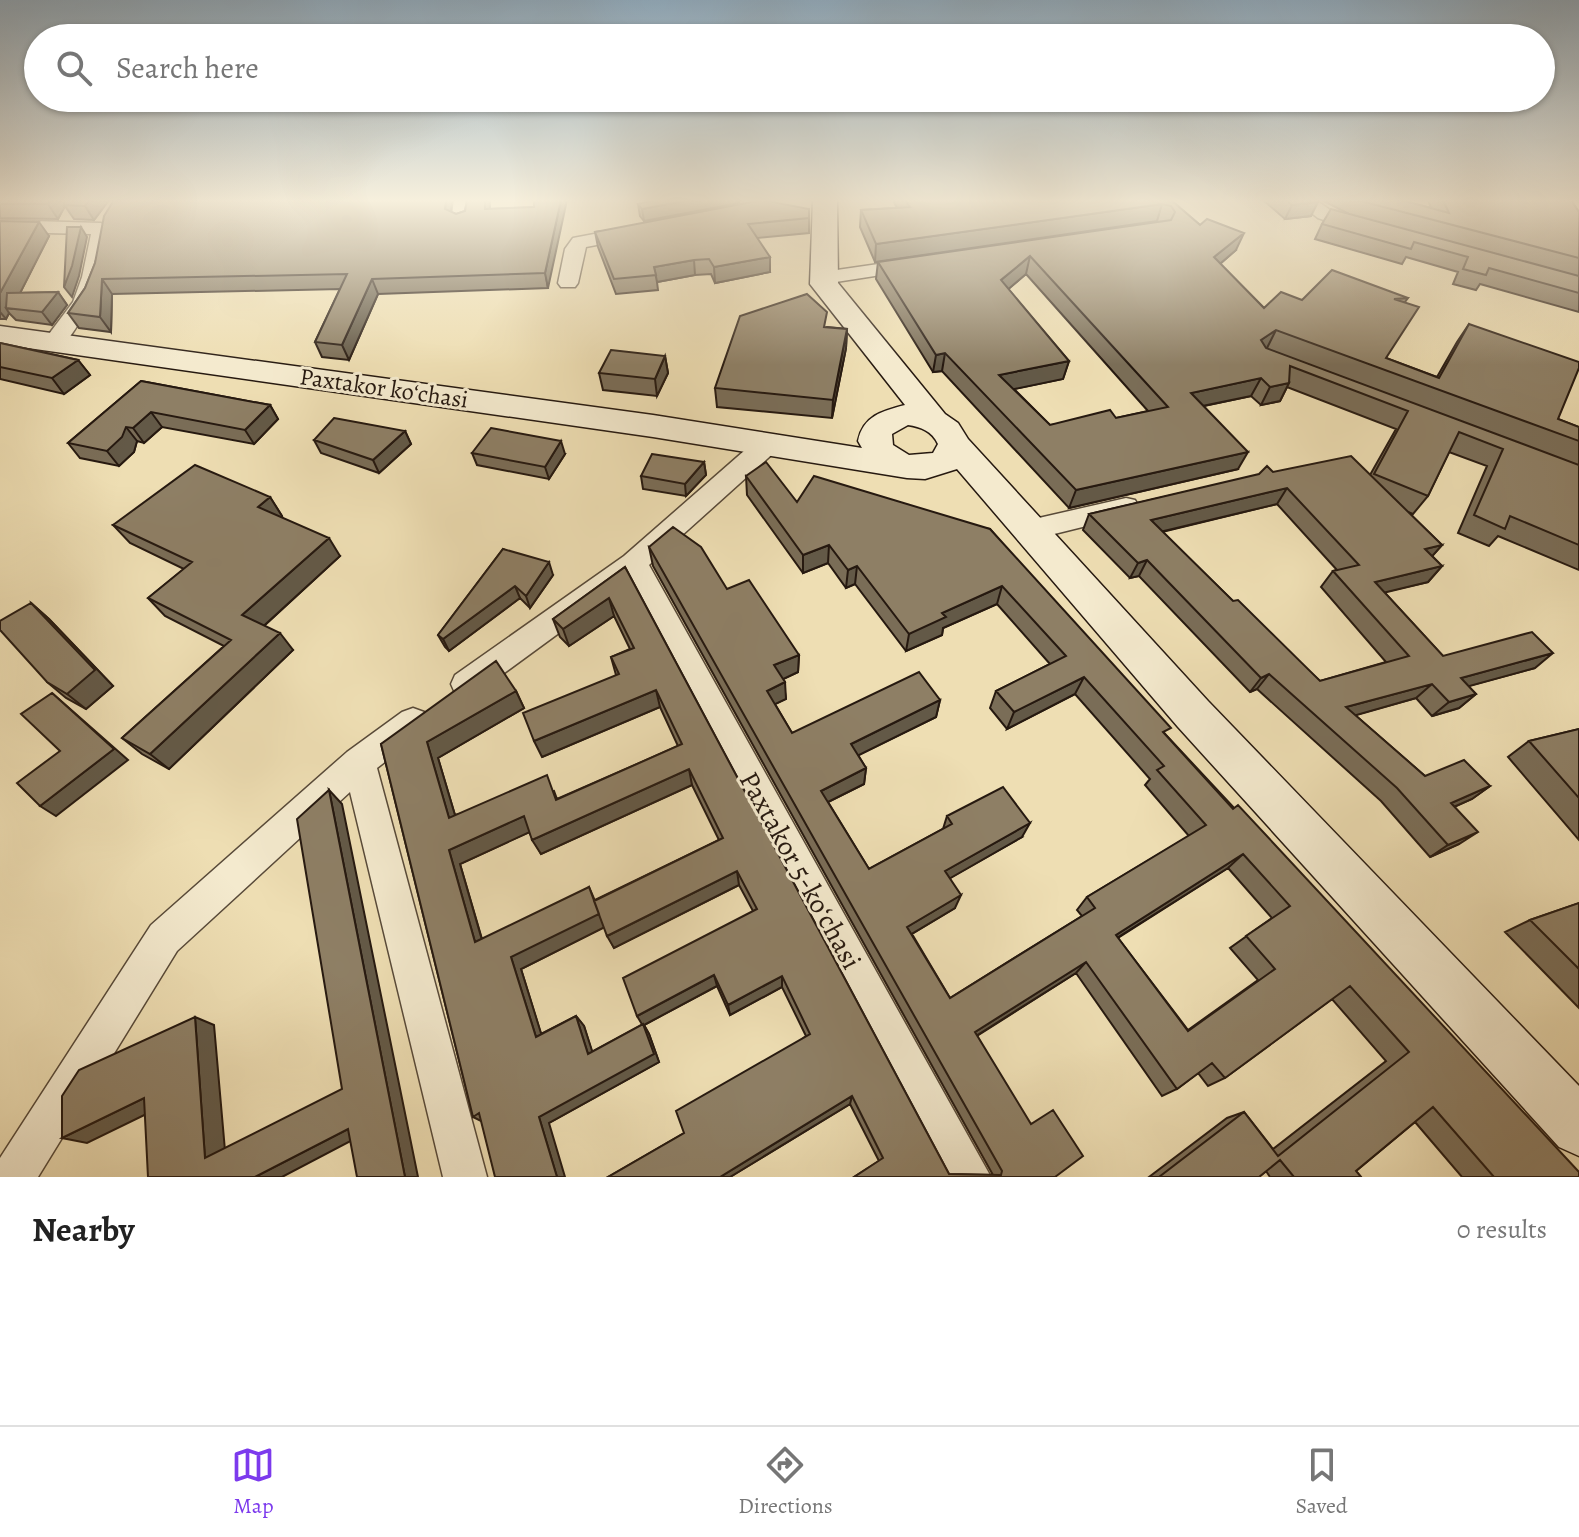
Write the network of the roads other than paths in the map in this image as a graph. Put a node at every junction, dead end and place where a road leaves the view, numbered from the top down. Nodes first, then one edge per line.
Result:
1 (96, 255) edge
2 (573, 255) edge
3 (824, 255) edge
4 (929, 263) edge
5 (823, 278) junction
6 (568, 283) dead end
7 (861, 332) junction
8 (0, 335) edge
9 (54, 342) junction
10 (943, 432) junction
11 (769, 443) junction
12 (892, 448) junction
13 (1150, 502) edge
14 (1030, 530) junction
15 (634, 563) junction
16 (359, 762) junction
17 (1579, 1127) edge
18 (13, 1177) edge
19 (465, 1177) edge
20 (969, 1177) edge

1 - 9 street
2 - 6 street
3 - 5 main road
4 - 5 street
5 - 7 main road
7 - 10 main road
7 - 12 main road
8 - 9 main road, Paxtakor koʻchasi
9 - 11 main road, Paxtakor koʻchasi
10 - 12 main road
10 - 12 main road
10 - 14 main road
11 - 12 main road, Paxtakor koʻchasi
11 - 15 street
12 - 14 main road
13 - 14 street
14 - 17 main road
15 - 16 street
15 - 20 street, Paxtakor 5-koʻchasi
16 - 18 street
16 - 19 street

